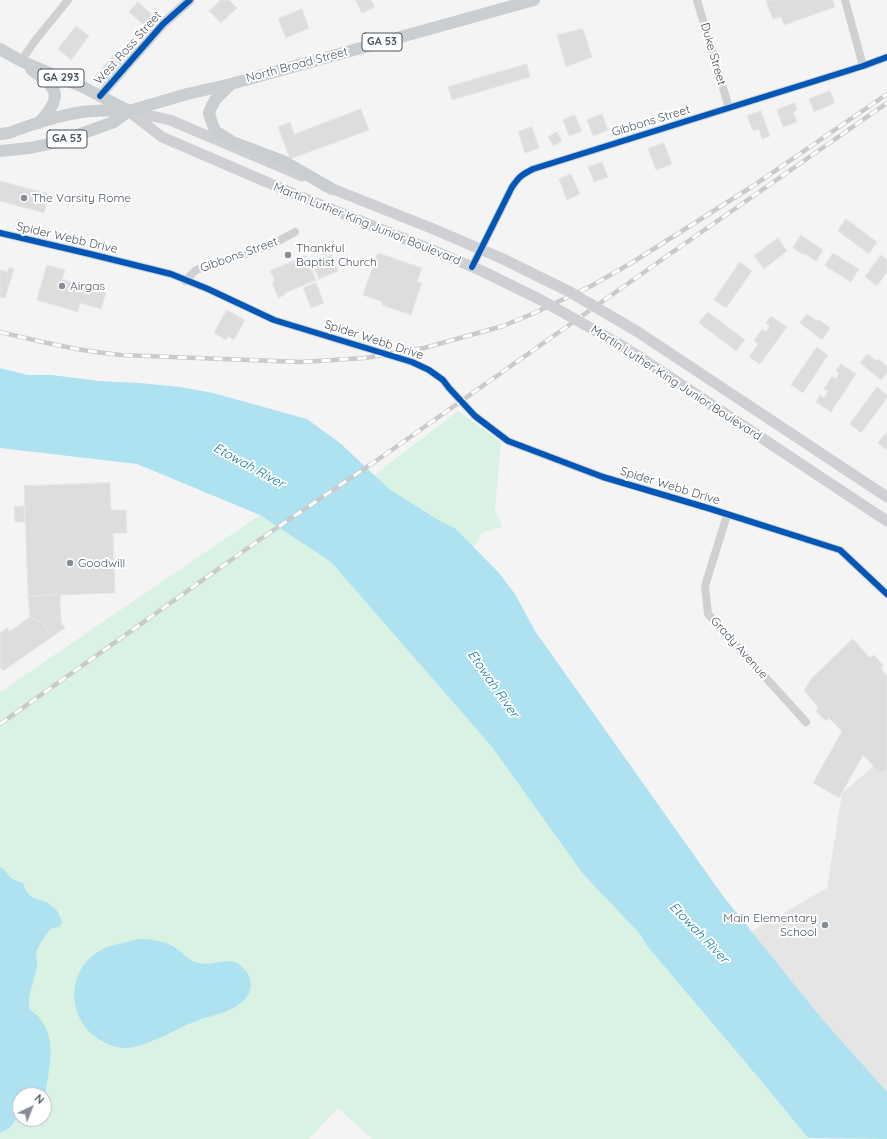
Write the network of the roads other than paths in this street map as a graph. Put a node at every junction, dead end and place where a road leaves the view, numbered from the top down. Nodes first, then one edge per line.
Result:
1 (68, 0) edge
2 (190, 0) edge
3 (534, 0) edge
4 (697, 0) edge
5 (845, 0) edge
6 (0, 50) edge
7 (887, 57) edge
8 (21, 61) junction
9 (863, 66) junction
10 (231, 84) junction
11 (100, 96) junction
12 (729, 108) junction
13 (129, 111) junction
14 (39, 124) junction
15 (0, 134) edge
16 (0, 151) edge
17 (332, 188) junction
18 (295, 232) dead end
19 (0, 233) edge
20 (481, 249) junction
21 (472, 267) junction
22 (185, 280) junction
23 (887, 497) edge
24 (726, 515) junction
25 (887, 521) edge
26 (887, 594) edge
27 (806, 722) dead end

1 - 8 street
2 - 11 street, West Ross Street
3 - 10 main road, North Broad Street / GA 53
4 - 12 street, Duke Street
5 - 9 street
6 - 8 main road, GA 293
7 - 9 street, Gibbons Street
8 - 11 main road, GA 293
8 - 14 main road
9 - 12 street, Gibbons Street
10 - 13 main road, North Broad Street / GA 53
10 - 17 main road
11 - 13 main road, GA 293
12 - 20 street, Gibbons Street
13 - 14 main road, Martin Luther King Junior Boulevard / GA 53
13 - 16 main road, GA 53
13 - 17 main road, Martin Luther King Junior Boulevard / GA 293
13 - 21 main road, Martin Luther King Junior Boulevard / GA 293
14 - 15 main road, Martin Luther King Junior Boulevard / GA 53
17 - 20 main road, Martin Luther King Junior Boulevard / GA 293
18 - 22 street, Gibbons Street
19 - 22 street, Spider Webb Drive
20 - 21 street, Gibbons Street
20 - 23 main road, Martin Luther King Junior Boulevard / GA 293, bridge
21 - 25 main road, Martin Luther King Junior Boulevard / GA 293, bridge
22 - 24 street, Spider Webb Drive
24 - 26 street, Spider Webb Drive
24 - 27 street, Grady Avenue

